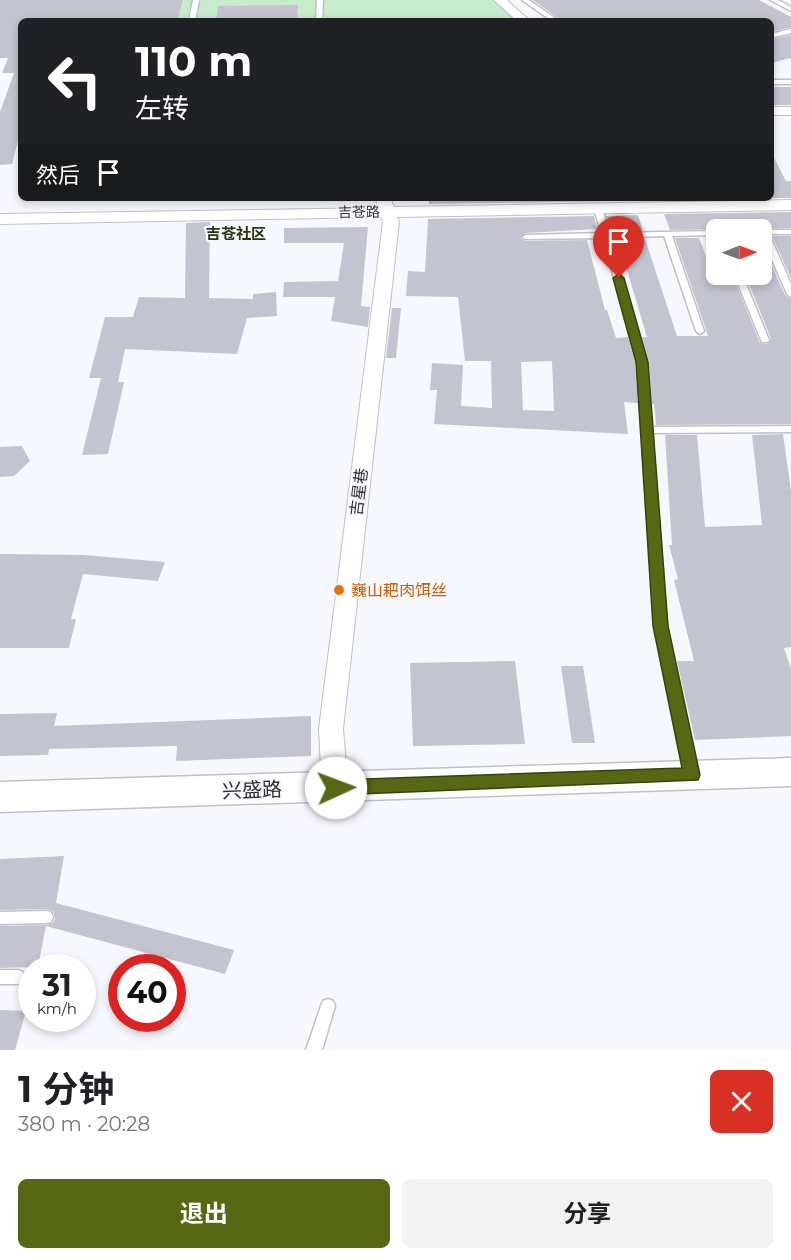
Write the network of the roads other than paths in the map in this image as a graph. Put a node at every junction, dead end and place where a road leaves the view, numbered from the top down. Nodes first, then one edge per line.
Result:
1 (196, 0) edge
2 (321, 0) edge
3 (500, 0) edge
4 (525, 0) edge
5 (773, 0) edge
6 (791, 9) edge
7 (193, 18) edge
8 (319, 18) edge
9 (521, 18) edge
10 (552, 18) edge
11 (791, 31) edge
12 (774, 35) edge
13 (774, 82) edge
14 (791, 82) edge
15 (774, 111) edge
16 (791, 111) edge
17 (774, 200) edge
18 (791, 200) edge
19 (726, 201) edge
20 (596, 203) edge
21 (385, 205) edge
22 (791, 205) edge
23 (0, 213) edge
24 (0, 219) edge
25 (772, 232) edge
26 (791, 232) edge
27 (706, 233) edge
28 (667, 234) junction
29 (607, 235) junction
30 (526, 237) dead end
31 (772, 252) edge
32 (742, 285) edge
33 (791, 294) edge
34 (700, 332) dead end
35 (765, 340) dead end
36 (791, 429) edge
37 (648, 430) junction
38 (791, 772) edge
39 (692, 775) junction
40 (336, 788) junction
41 (0, 797) edge
42 (46, 917) dead end
43 (0, 918) edge
44 (0, 977) edge
45 (18, 977) dead end
46 (328, 1006) dead end
47 (314, 1050) edge

1 - 7 lane
2 - 8 lane
3 - 9 street
4 - 10 lane
5 - 6 lane
11 - 12 lane
13 - 14 lane
15 - 16 street
17 - 18 street, 吉苍路
19 - 20 street, 吉苍路
20 - 21 street, 吉苍路
20 - 22 street, 吉苍路
20 - 29 lane
21 - 23 street, 吉苍路
21 - 24 street, 吉苍路
21 - 40 street, 吉星巷
25 - 26 lane
27 - 28 lane
28 - 29 lane
28 - 34 lane
29 - 30 lane
29 - 37 lane
31 - 33 lane
32 - 35 lane
36 - 37 lane
37 - 39 lane
38 - 39 street, 兴盛路
39 - 40 street, 兴盛路
40 - 41 street, 兴盛路
42 - 43 lane
44 - 45 lane
46 - 47 lane

